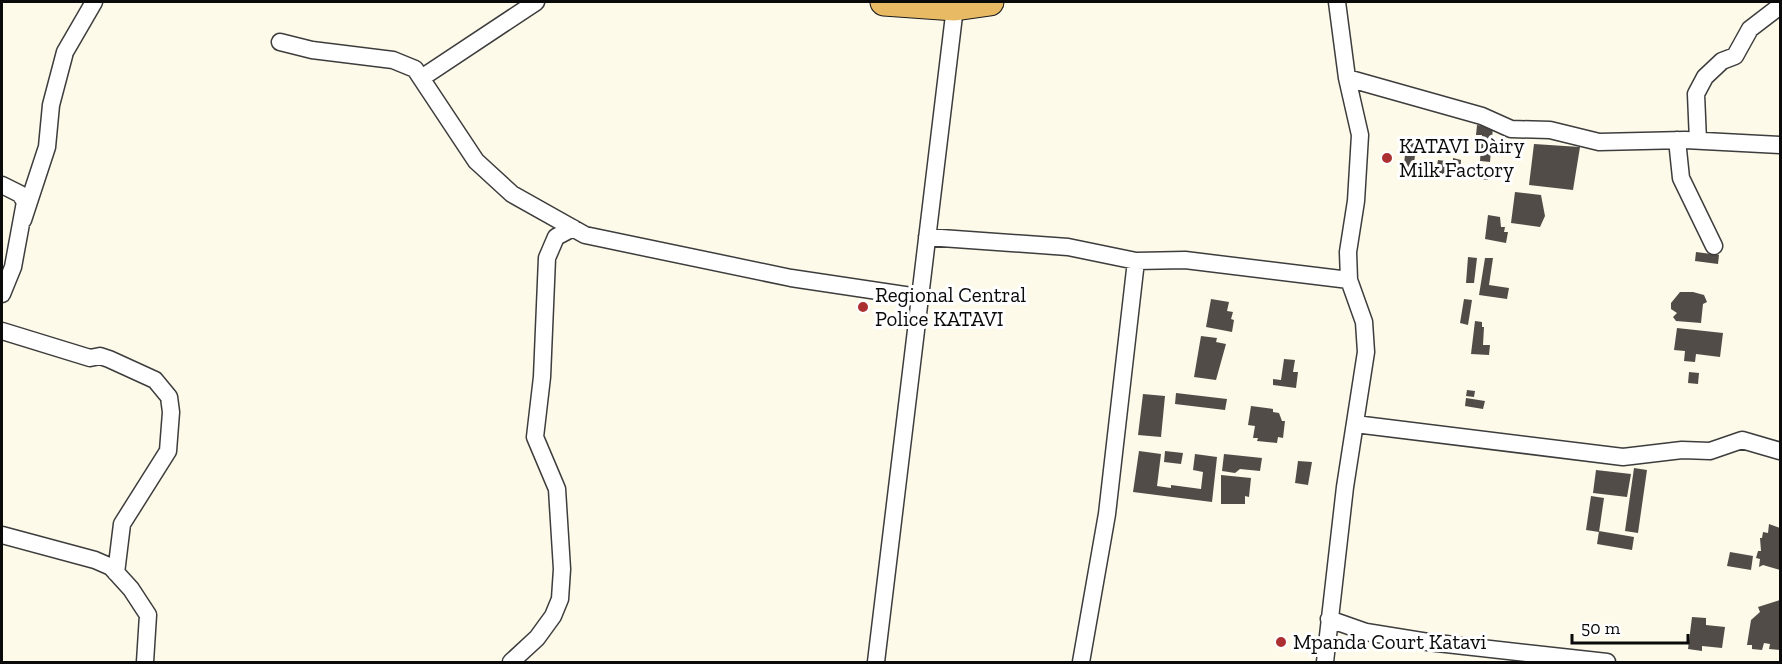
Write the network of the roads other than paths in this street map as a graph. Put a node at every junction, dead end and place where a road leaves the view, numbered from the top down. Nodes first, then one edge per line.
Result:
1 (94, 2) edge
2 (536, 2) edge
3 (884, 2) edge
4 (990, 2) edge
5 (1337, 2) edge
6 (1780, 6) edge
7 (955, 8) junction
8 (280, 42) dead end
9 (423, 77) junction
10 (1347, 78) junction
11 (1677, 140) junction
12 (1698, 141) junction
13 (1780, 145) edge
14 (2, 185) edge
15 (23, 220) junction
16 (573, 228) junction
17 (927, 237) junction
18 (1714, 246) dead end
19 (1136, 261) junction
20 (1349, 280) junction
21 (2, 294) edge
22 (918, 297) junction
23 (2, 331) edge
24 (1355, 424) junction
25 (1780, 451) edge
26 (2, 535) edge
27 (116, 573) junction
28 (1329, 619) junction
29 (146, 663) edge
30 (512, 663) edge
31 (876, 663) edge
32 (1081, 663) edge
33 (1325, 663) edge
34 (1607, 663) edge

1 - 15 street
2 - 9 street
3 - 7 highway
4 - 7 highway
5 - 10 street
6 - 12 street
7 - 17 street
8 - 9 street
9 - 16 street
10 - 11 street
10 - 20 street
11 - 12 street
11 - 18 street
12 - 13 street
14 - 15 street
15 - 21 street
16 - 22 street
16 - 30 street
17 - 19 street
17 - 22 street
19 - 20 street
19 - 32 street
20 - 24 street
22 - 31 street
23 - 27 street
24 - 25 street
24 - 28 street
26 - 27 street
27 - 29 street
28 - 33 street
28 - 34 street

